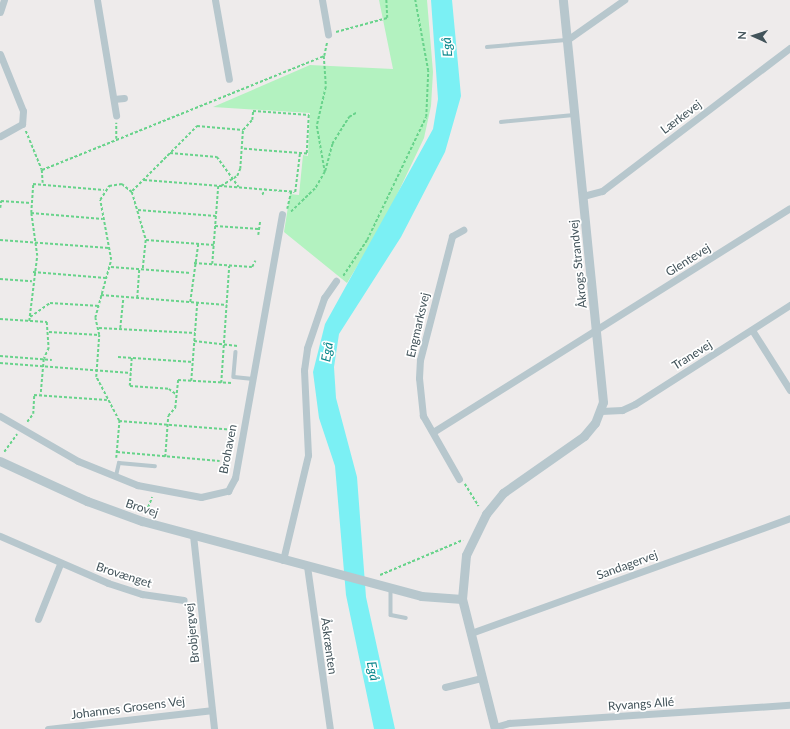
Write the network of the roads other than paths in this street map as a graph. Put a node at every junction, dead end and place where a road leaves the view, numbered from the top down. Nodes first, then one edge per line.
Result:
1 (4, 0) edge
2 (97, 0) edge
3 (215, 0) edge
4 (322, 0) edge
5 (563, 0) edge
6 (624, 0) edge
7 (0, 12) edge
8 (328, 34) road end
9 (567, 40) junction
10 (487, 47) dead end
11 (790, 48) edge
12 (0, 54) edge
13 (229, 79) dead end
14 (124, 98) dead end
15 (114, 99) junction
16 (575, 114) junction
17 (116, 115) road end
18 (501, 122) dead end
19 (0, 136) edge
20 (583, 196) junction
21 (790, 208) edge
22 (282, 214) dead end
23 (463, 230) dead end
24 (336, 281) road end
25 (790, 305) edge
26 (597, 328) junction
27 (752, 330) junction
28 (236, 352) road end
29 (253, 379) junction
30 (790, 390) edge
31 (601, 411) junction
32 (0, 416) edge
33 (433, 432) junction
34 (0, 461) edge
35 (155, 466) dead end
36 (116, 477) junction
37 (459, 480) road end
38 (790, 518) edge
39 (193, 535) junction
40 (0, 536) edge
41 (284, 560) junction
42 (60, 564) junction
43 (307, 566) junction
44 (391, 587) junction
45 (462, 599) junction
46 (184, 600) dead end
47 (406, 618) dead end
48 (38, 619) dead end
49 (471, 633) junction
50 (482, 678) junction
51 (445, 687) dead end
52 (790, 705) edge
53 (211, 710) junction
54 (495, 728) edge
55 (48, 729) edge
56 (214, 729) edge
57 (330, 729) edge

1 - 7 street
2 - 15 street
3 - 13 street
4 - 8 street
5 - 9 street, Åkrogs Strandvej
6 - 9 street
9 - 10 lane
9 - 16 street, Åkrogs Strandvej
11 - 20 street, Lærkevej
12 - 19 street
14 - 15 street
15 - 17 street
16 - 18 lane
16 - 20 street, Åkrogs Strandvej
20 - 26 street, Åkrogs Strandvej
21 - 26 street, Glentevej
22 - 29 street, Brohaven
23 - 33 street, Engmarksvej
24 - 41 street
25 - 27 street, Tranevej
26 - 31 street, Åkrogs Strandvej
26 - 33 street
27 - 30 street
27 - 31 street, Tranevej
28 - 29 lane
29 - 36 street, Brohaven
31 - 45 street
32 - 36 street, Brohaven
33 - 37 street, Engmarksvej
34 - 39 street, Brovej
35 - 36 lane
38 - 49 street, Sandagervej
39 - 41 street, Brovej
39 - 53 street, Brobjergvej
40 - 42 street, Brovænget
41 - 43 street, Brovej
42 - 46 street, Brovænget
42 - 48 street
43 - 44 street, Brovej
43 - 57 street, Åskrænten
44 - 45 street, Brovej
44 - 47 lane
45 - 49 street
49 - 50 street
50 - 51 street
50 - 54 street
52 - 54 street, Ryvangs Allé
53 - 55 street, Johannes Grosens Vej
53 - 56 street, Brobjergvej

